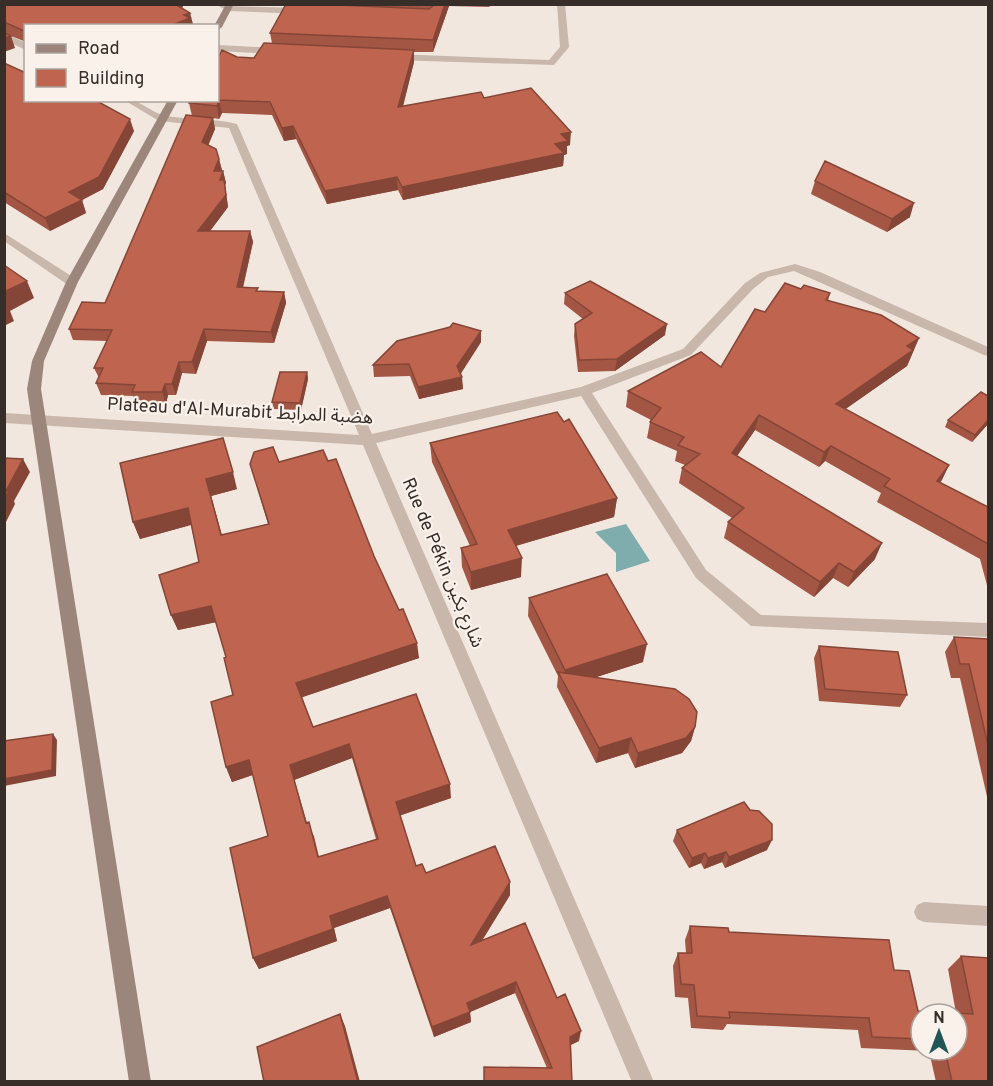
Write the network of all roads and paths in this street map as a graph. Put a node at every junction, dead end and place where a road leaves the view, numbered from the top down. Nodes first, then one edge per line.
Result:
1 (561, 4) edge
2 (226, 6) edge
3 (311, 11) edge
4 (219, 24) edge
5 (4, 36) edge
6 (24, 46) edge
7 (219, 48) edge
8 (289, 51) edge
9 (384, 56) edge
10 (132, 102) edge
11 (172, 102) edge
12 (162, 119) junction
13 (4, 236) edge
14 (72, 282) junction
15 (988, 352) edge
16 (584, 391) junction
17 (4, 418) edge
18 (38, 419) junction
19 (367, 440) junction
20 (988, 630) edge
21 (924, 912) dead end
22 (988, 916) edge
23 (140, 1082) edge
24 (643, 1082) edge

1 - 9 street
2 - 3 street
2 - 4 street
5 - 6 street
7 - 8 street
10 - 12 street
11 - 12 street
12 - 14 street
12 - 19 street, Rue de Pékin شارع بكين
13 - 14 street
14 - 18 street
15 - 16 street, Plateau d'Al-Murabit هضبة المرابط
16 - 19 street, Plateau d'Al-Murabit هضبة المرابط
16 - 20 street
17 - 18 street, Plateau d'Al-Murabit هضبة المرابط
18 - 19 street, Plateau d'Al-Murabit هضبة المرابط
18 - 23 street
19 - 24 street, Rue de Pékin شارع بكين
21 - 22 street

